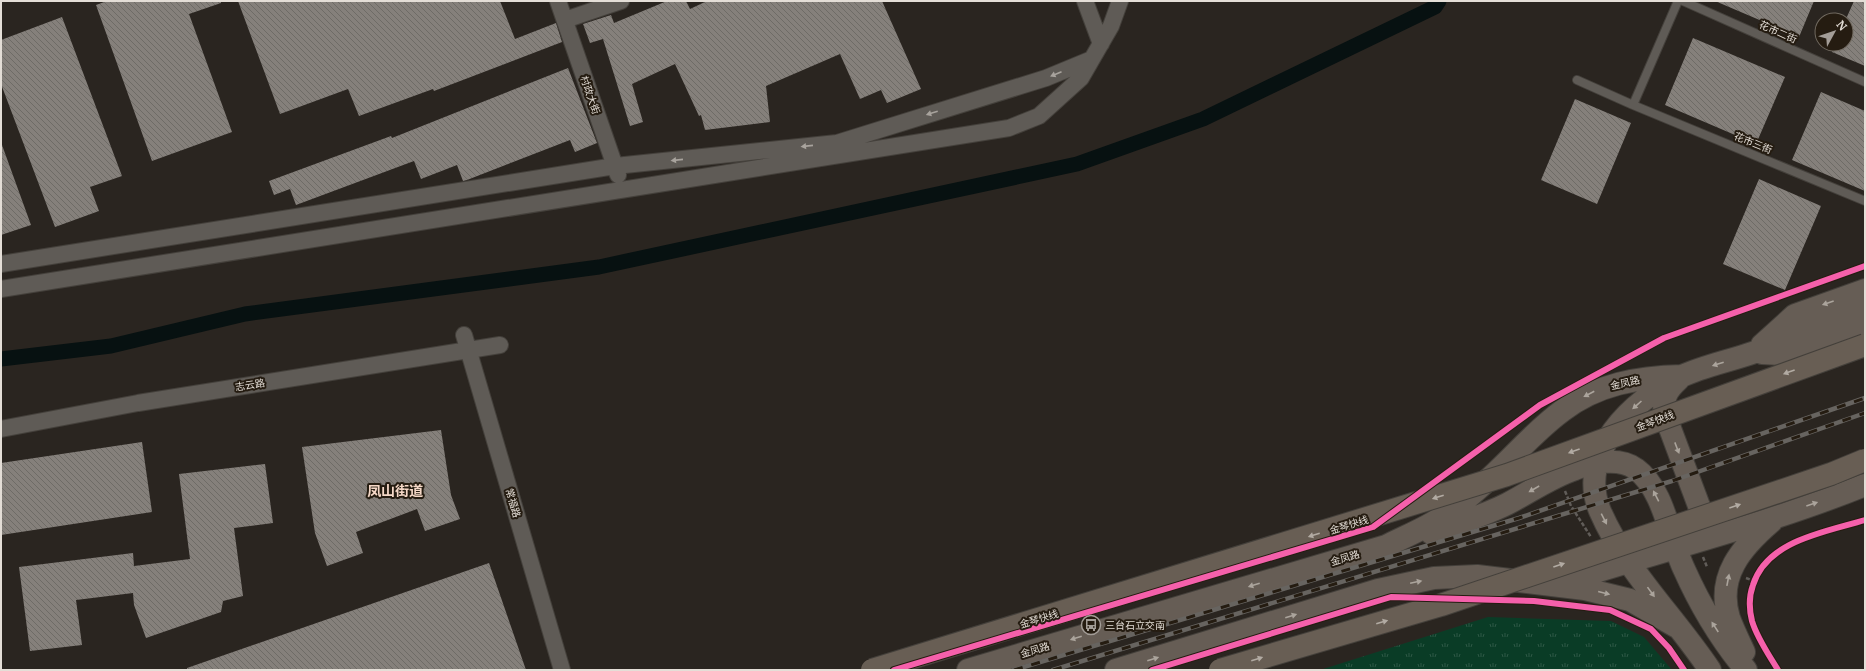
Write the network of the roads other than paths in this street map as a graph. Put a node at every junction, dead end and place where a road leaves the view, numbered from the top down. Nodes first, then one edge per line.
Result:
1 (558, 1) edge
2 (621, 1) edge
3 (1085, 1) edge
4 (1120, 1) edge
5 (1678, 1) edge
6 (1683, 1) edge
7 (565, 20) junction
8 (1101, 44) junction
9 (1092, 59) junction
10 (1577, 80) dead end
11 (1865, 82) edge
12 (1633, 105) junction
13 (615, 166) junction
14 (623, 189) junction
15 (1865, 201) edge
16 (1, 264) edge
17 (1, 289) edge
18 (1865, 290) edge
19 (1861, 319) edge
20 (466, 343) junction
21 (500, 345) dead end
22 (1865, 345) edge
23 (1754, 352) junction
24 (1682, 376) junction
25 (1, 429) edge
26 (1865, 460) edge
27 (1597, 463) junction
28 (1859, 488) edge
29 (1777, 517) junction
30 (1736, 530) junction
31 (1386, 546) junction
32 (1675, 549) junction
33 (1627, 561) junction
34 (1552, 586) junction
35 (1677, 627) junction
36 (562, 670) edge
37 (872, 670) edge
38 (968, 670) edge
39 (1116, 670) edge
40 (1220, 670) edge
41 (1710, 670) edge
42 (1746, 670) edge
43 (1751, 670) edge

1 - 7 street, 村政大街
2 - 7 street
3 - 8 street
4 - 8 street
5 - 12 lane
6 - 11 lane, 花市二街
7 - 13 street, 村政大街
8 - 9 street
9 -> 13 street
9 - 14 street
10 - 12 lane, 花市三街
12 - 15 lane, 花市三街
13 - 14 street, 村政大街
13 - 16 street
14 - 17 street
18 -> 23 main road
19 - 23 main road
20 - 21 street, 志云路
20 - 25 street, 志云路
20 - 36 street, 常福路
22 -> 37 highway, 金琴快线, bridge
23 -> 24 main road
24 -> 27 main road
24 -> 30 main road
24 -> 31 main road, 金凤路
40 -> 26 highway, bridge
27 -> 31 main road
32 -> 27 main road
27 -> 33 main road
29 -> 28 main road
29 - 30 main road
43 -> 29 main road
30 - 32 main road
31 -> 38 main road, 金凤路
32 - 33 main road
42 -> 32 main road
33 - 34 main road
33 -> 35 main road
34 -> 35 main road
39 -> 34 main road
35 - 41 main road

